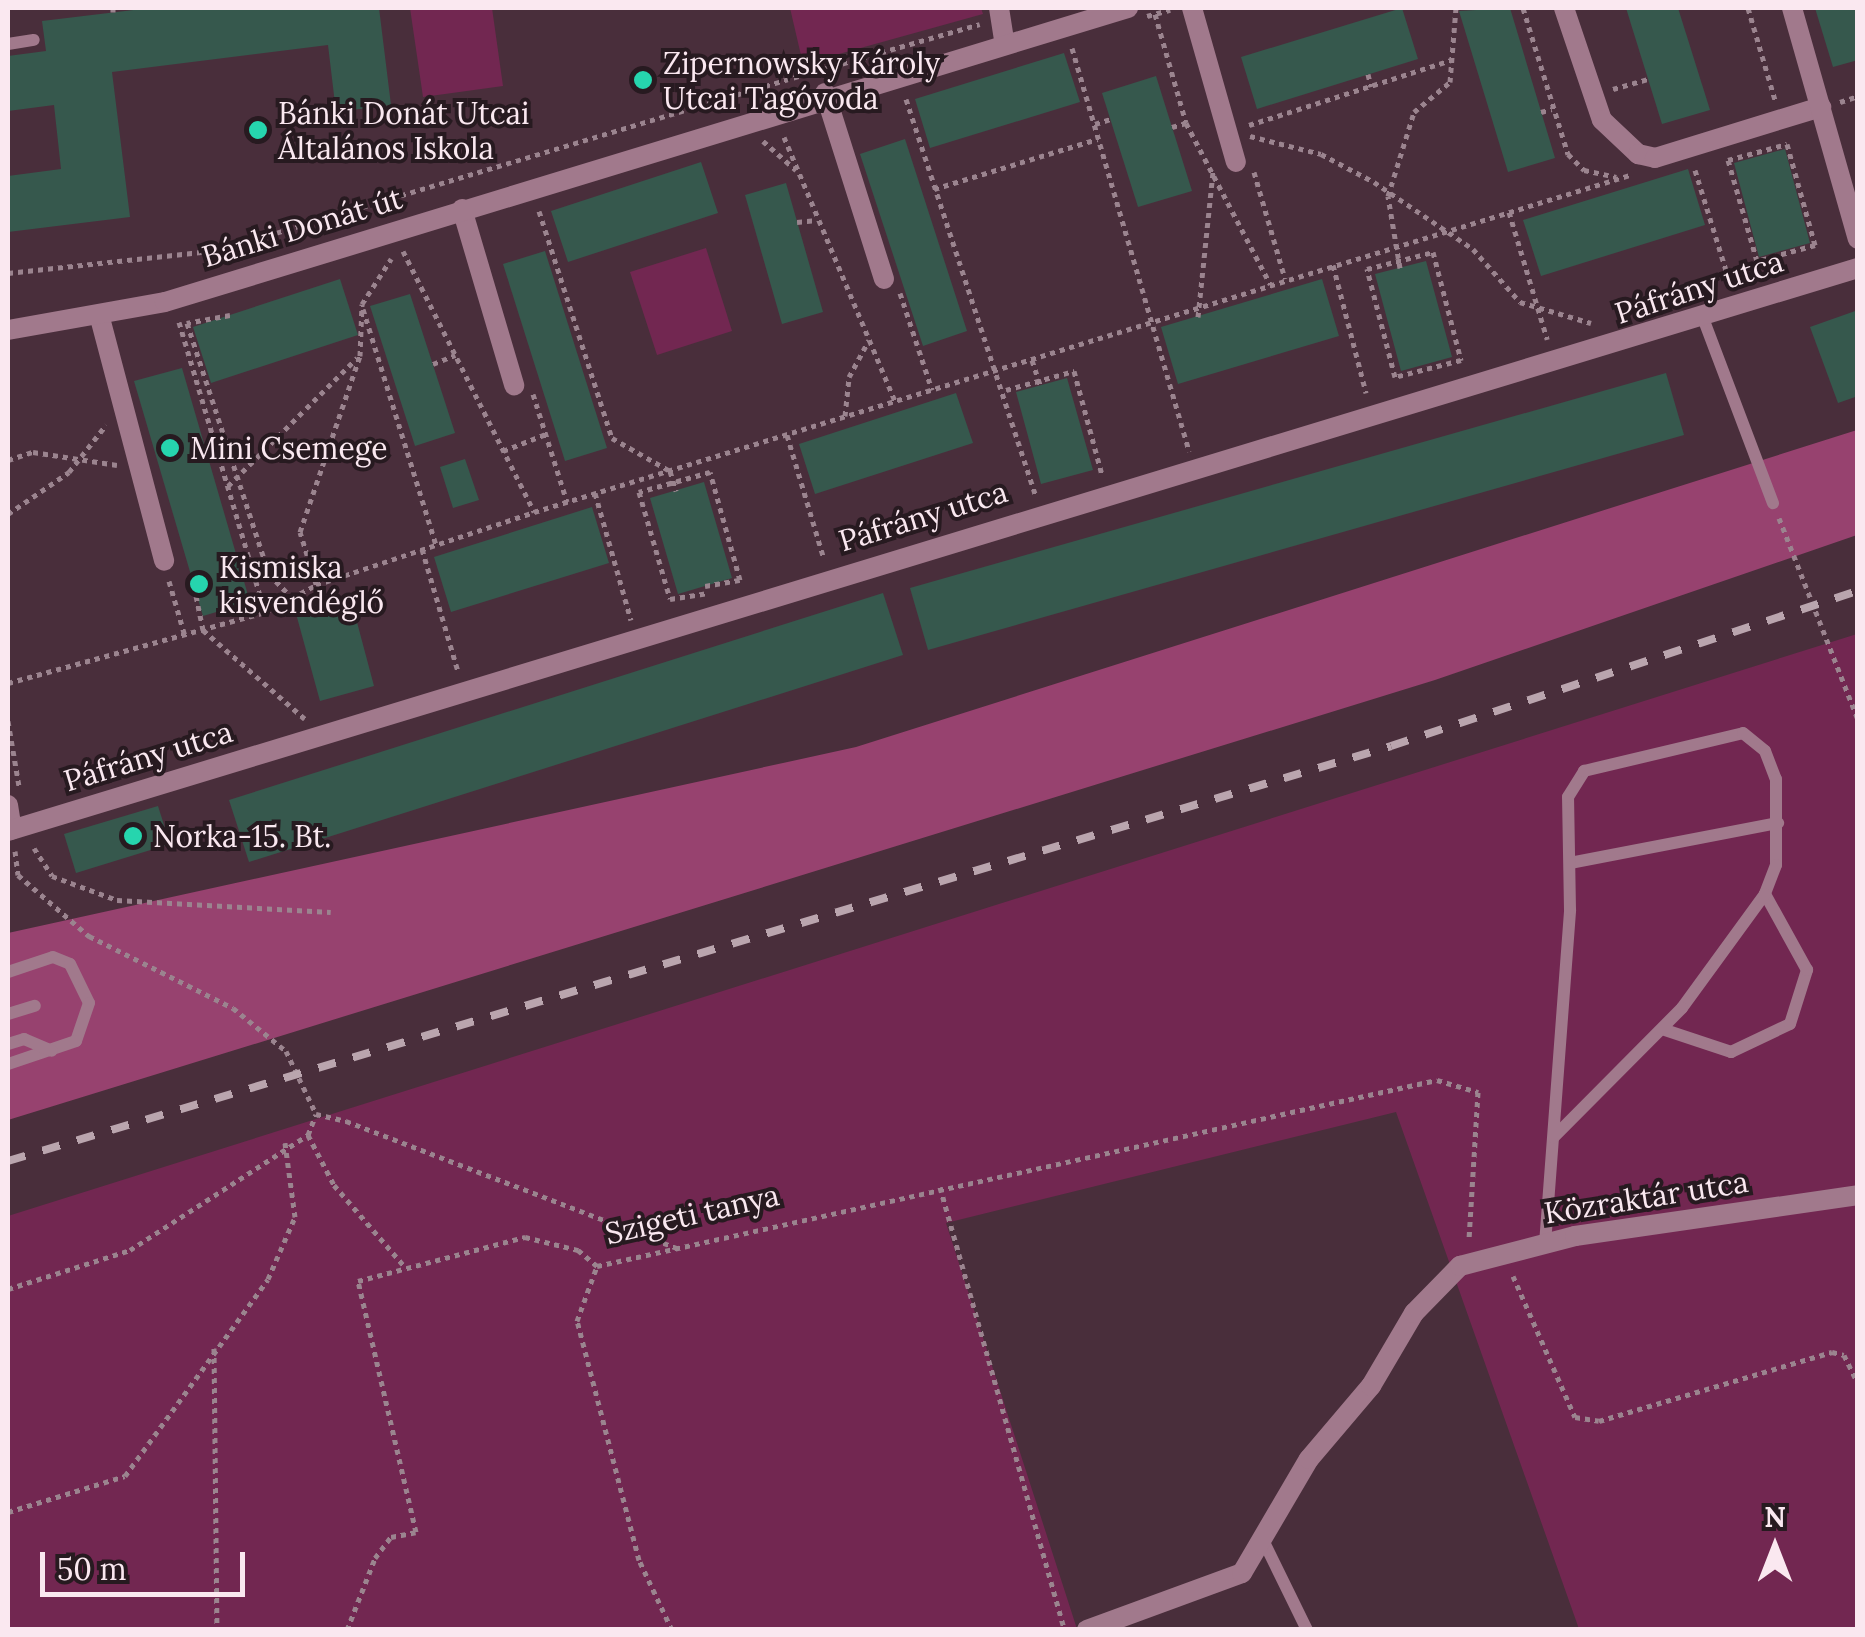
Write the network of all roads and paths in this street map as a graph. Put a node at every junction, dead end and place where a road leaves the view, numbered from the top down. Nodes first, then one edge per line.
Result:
1 (1128, 8) edge
2 (1192, 8) edge
3 (1456, 8) edge
4 (1523, 8) edge
5 (1564, 8) edge
6 (1748, 8) edge
7 (1792, 8) edge
8 (995, 14) edge
9 (1155, 14) dead end
10 (1530, 32) junction
11 (1069, 36) dead end
12 (1518, 36) dead end
13 (1004, 39) junction
14 (34, 40) dead end
15 (8, 44) edge
16 (1451, 60) junction
17 (1368, 74) dead end
18 (1605, 74) dead end
19 (1648, 79) dead end
20 (902, 87) dead end
21 (1371, 87) junction
22 (1609, 90) junction
23 (825, 93) junction
24 (1306, 93) dead end
25 (1612, 101) dead end
26 (1789, 104) dead end
27 (1310, 106) junction
28 (1821, 107) junction
29 (1778, 108) junction
30 (1552, 109) junction
31 (774, 110) junction
32 (1542, 112) dead end
33 (1760, 113) dead end
34 (1110, 118) dead end
35 (1186, 123) junction
36 (1095, 124) junction
37 (1172, 127) dead end
38 (754, 134) dead end
39 (1100, 139) junction
40 (1738, 143) dead end
41 (1787, 144) joint
42 (1724, 148) dead end
43 (1691, 157) dead end
44 (1236, 162) dead end
45 (1213, 171) junction
46 (798, 172) junction
47 (1636, 173) dead end
48 (1619, 178) junction
49 (934, 189) junction
50 (1564, 195) junction
51 (1388, 196) junction
52 (537, 203) dead end
53 (1568, 206) dead end
54 (462, 209) junction
55 (1508, 212) junction
56 (818, 220) junction
57 (797, 222) dead end
58 (1442, 232) junction
59 (948, 236) junction
60 (937, 240) dead end
61 (1858, 240) edge
62 (1395, 246) junction
63 (1400, 264) junction
64 (1332, 265) junction
65 (1858, 268) edge
66 (8, 273) edge
67 (891, 283) joint
68 (1274, 283) junction
69 (1748, 289) dead end
70 (1280, 292) dead end
71 (362, 304) junction
72 (1195, 307) junction
73 (1539, 312) junction
74 (176, 314) dead end
75 (230, 315) dead end
76 (1198, 316) dead end
77 (100, 318) junction
78 (1702, 318) junction
79 (1152, 320) junction
80 (1596, 325) dead end
81 (8, 330) edge
82 (1599, 334) dead end
83 (1582, 338) dead end
84 (869, 340) junction
85 (1566, 344) dead end
86 (1550, 348) junction
87 (1533, 353) dead end
88 (455, 355) junction
89 (360, 356) junction
90 (1032, 358) junction
91 (433, 364) dead end
92 (991, 371) junction
93 (1464, 372) dead end
94 (1430, 382) dead end
95 (1039, 383) junction
96 (523, 386) joint
97 (932, 390) junction
98 (1006, 390) junction
99 (1384, 395) dead end
100 (911, 396) junction
101 (1368, 400) junction
102 (896, 401) junction
103 (122, 402) junction
104 (1350, 404) dead end
105 (915, 406) dead end
106 (842, 418) junction
107 (842, 430) dead end
108 (546, 434) junction
109 (787, 435) junction
110 (1206, 445) dead end
111 (503, 451) junction
112 (1171, 455) dead end
113 (80, 459) junction
114 (1191, 459) junction
115 (8, 460) edge
116 (140, 468) junction
117 (1119, 470) dead end
118 (670, 471) junction
119 (1102, 475) junction
120 (236, 478) junction
121 (1085, 480) dead end
122 (674, 482) junction
123 (228, 486) junction
124 (1052, 489) dead end
125 (676, 490) dead end
126 (596, 493) junction
127 (1018, 499) dead end
128 (567, 502) junction
129 (1038, 503) junction
130 (1773, 503) joint
131 (548, 508) junction
132 (534, 512) junction
133 (8, 514) edge
134 (551, 520) dead end
135 (473, 532) junction
136 (476, 543) dead end
137 (436, 544) junction
138 (422, 549) junction
139 (842, 554) dead end
140 (824, 560) junction
141 (164, 561) joint
142 (808, 565) dead end
143 (758, 580) dead end
144 (316, 585) junction
145 (194, 586) dead end
146 (292, 598) junction
147 (322, 604) dead end
148 (662, 610) dead end
149 (265, 612) junction
150 (646, 615) dead end
151 (631, 620) junction
152 (612, 626) dead end
153 (203, 630) junction
154 (185, 636) junction
155 (478, 668) dead end
156 (459, 674) junction
157 (441, 679) dead end
158 (8, 683) edge
159 (322, 717) dead end
160 (1858, 720) edge
161 (8, 722) edge
162 (14, 798) edge
163 (1778, 823) junction
164 (15, 829) edge
165 (1570, 862) junction
166 (1765, 894) junction
167 (331, 912) dead end
168 (8, 972) edge
169 (35, 1006) dead end
170 (8, 1014) edge
171 (1662, 1029) junction
172 (8, 1044) edge
173 (52, 1051) junction
174 (8, 1064) edge
175 (316, 1114) junction
176 (308, 1135) junction
177 (1554, 1137) junction
178 (285, 1142) junction
179 (940, 1186) junction
180 (1858, 1194) edge
181 (1545, 1244) junction
182 (680, 1249) junction
183 (1504, 1254) junction
184 (597, 1266) junction
185 (406, 1268) junction
186 (1454, 1269) junction
187 (8, 1288) edge
188 (214, 1346) junction
189 (1858, 1384) edge
190 (8, 1512) edge
191 (1262, 1538) junction
192 (217, 1630) edge
193 (347, 1630) edge
194 (672, 1630) edge
195 (1065, 1630) edge
196 (1086, 1630) edge
197 (1307, 1630) edge

1 - 13 street, Bánki Donát út
2 - 44 street
3 - 16 path
4 - 10 path
5 - 28 street
6 - 29 path
7 - 28 street
8 - 13 street
8 - 66 path
9 - 35 path
10 - 12 path
10 - 30 path
11 - 36 path
13 - 23 street, Bánki Donát út
14 - 15 lane
16 - 21 path
16 - 51 path
17 - 21 path
18 - 22 path
19 - 22 path
20 - 49 path
21 - 27 path
22 - 25 path
23 - 31 street, Bánki Donát út
23 - 67 street
24 - 27 path
26 - 29 path
27 - 51 path
28 - 61 street
29 - 33 path
30 - 32 path
30 - 48 path
31 - 46 path
31 - 54 street, Bánki Donát út
34 - 36 path
35 - 37 path
35 - 45 path
36 - 39 path
38 - 46 path
39 - 49 path
39 - 79 path
40 - 42 path
41 - 41 path
43 - 69 path
45 - 68 path
45 - 72 path
46 - 56 path
47 - 48 path
48 - 50 path
49 - 59 path
50 - 53 path
50 - 55 path
51 - 58 path
51 - 62 path
52 - 118 path
54 - 77 street, Bánki Donát út
54 - 96 street
55 - 58 path
55 - 73 path
56 - 57 path
56 - 84 path
58 - 62 path
58 - 73 path
59 - 60 path
59 - 92 path
62 - 63 path
62 - 64 path
63 - 63 path
64 - 68 path
64 - 101 path
65 - 78 street, Páfrány utca
67 - 97 path
68 - 70 path
68 - 72 path
71 - 88 path
71 - 89 path
71 - 137 path
72 - 76 path
72 - 79 path
73 - 80 path
73 - 86 path
74 - 123 path
75 - 120 path
77 - 81 street, Bánki Donát út
77 - 103 street
78 - 114 street, Páfrány utca
78 - 130 lane
79 - 90 path
79 - 114 path
82 - 83 path
84 - 102 path
84 - 106 path
85 - 86 path
86 - 87 path
88 - 91 path
88 - 111 path
89 - 120 path
89 - 144 path
90 - 92 path
90 - 95 path
92 - 97 path
92 - 98 path
93 - 94 path
95 - 98 path
95 - 119 path
96 - 108 path
97 - 100 path
98 - 129 path
99 - 101 path
100 - 102 path
100 - 105 path
101 - 104 path
102 - 106 path
103 - 113 path
103 - 116 street
106 - 107 path
106 - 109 path
108 - 111 path
108 - 128 path
109 - 118 path
109 - 140 path
110 - 114 path
111 - 132 path
112 - 114 path
113 - 115 path
113 - 116 path
113 - 133 path
114 - 129 street, Páfrány utca
116 - 141 street
117 - 119 path
118 - 122 path
118 - 126 path
119 - 121 path
120 - 123 path
120 - 146 path
122 - 122 path
122 - 125 path
123 - 149 path
124 - 129 path
126 - 128 path
126 - 151 path
127 - 129 path
128 - 131 path
129 - 164 street, Páfrány utca
130 - 160 path
131 - 132 path
131 - 134 path
132 - 135 path
135 - 136 path
135 - 137 path
137 - 138 path
138 - 144 path
138 - 156 path
139 - 140 path
140 - 142 path
141 - 154 path
143 - 148 path
144 - 146 path
144 - 147 path
145 - 153 path
146 - 149 path
149 - 153 path
150 - 151 path
151 - 152 path
153 - 154 path
153 - 159 path
154 - 158 path
155 - 156 path
156 - 157 path
161 - 162 path
162 - 164 street
163 - 165 lane
163 - 165 lane
163 - 166 lane
164 - 167 path
164 - 175 path
165 - 177 lane
166 - 171 lane
166 - 171 lane
168 - 173 lane
169 - 170 lane
171 - 177 lane
172 - 173 lane
173 - 174 lane
175 - 176 path
175 - 182 path
176 - 178 path
176 - 185 path
177 - 181 lane
178 - 187 path
178 - 188 path
179 - 182 path, Szigeti tanya
179 - 186 path, Szigeti tanya
179 - 195 path
180 - 181 street, Közraktár utca
181 - 183 street, Közraktár utca
182 - 184 path, Szigeti tanya
183 - 186 street, Közraktár utca
183 - 189 path
184 - 185 path
184 - 194 path, Szigeti tanya
185 - 193 path
186 - 191 street
188 - 190 path
188 - 192 path
191 - 196 street
191 - 197 lane

